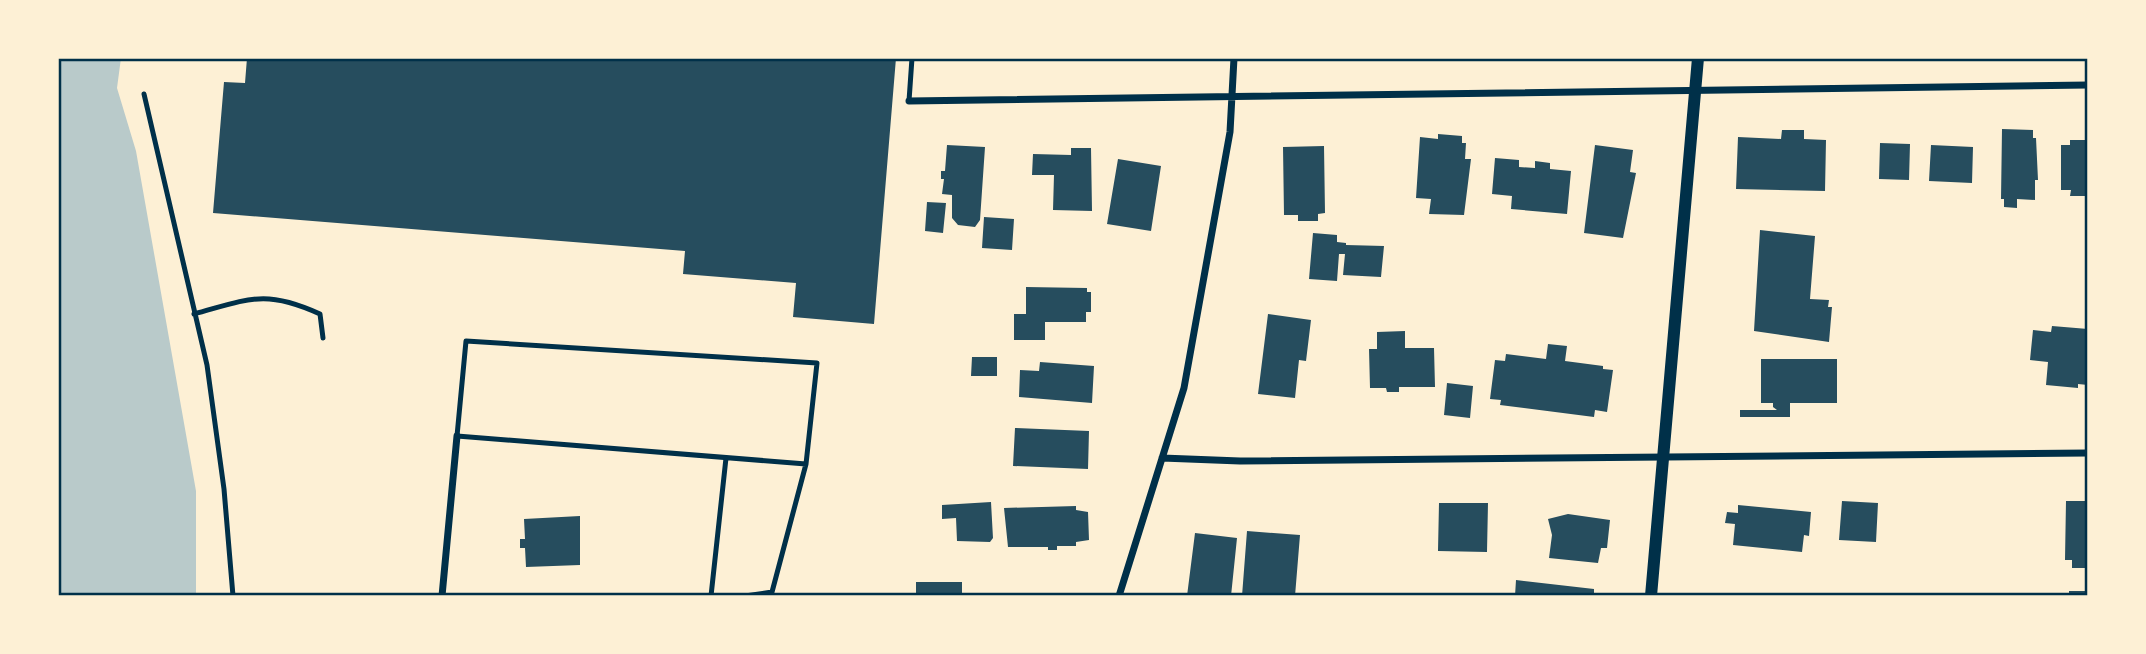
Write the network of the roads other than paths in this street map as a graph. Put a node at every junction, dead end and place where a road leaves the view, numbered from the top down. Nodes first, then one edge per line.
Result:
1 (912, 58) edge
2 (1234, 58) edge
3 (1699, 58) edge
4 (2088, 85) edge
5 (1696, 89) junction
6 (144, 94) dead end
7 (1233, 96) junction
8 (909, 100) joint
9 (194, 314) junction
10 (323, 338) dead end
11 (457, 436) junction
12 (2088, 453) edge
13 (1664, 455) junction
14 (726, 458) junction
15 (1162, 458) junction
16 (806, 464) junction
17 (233, 596) edge
18 (442, 596) edge
19 (711, 596) edge
20 (745, 596) edge
21 (1119, 596) edge
22 (1651, 596) edge

1 - 8 lane
2 - 7 street
3 - 5 street
4 - 5 street
5 - 7 street
5 - 13 street
6 - 9 lane
7 - 8 street
7 - 15 street
9 - 10 lane
9 - 17 lane
11 - 14 lane
11 - 16 lane
11 - 18 street
12 - 13 street
13 - 15 street
13 - 22 street
14 - 16 lane
14 - 19 lane
15 - 21 street
16 - 20 lane

